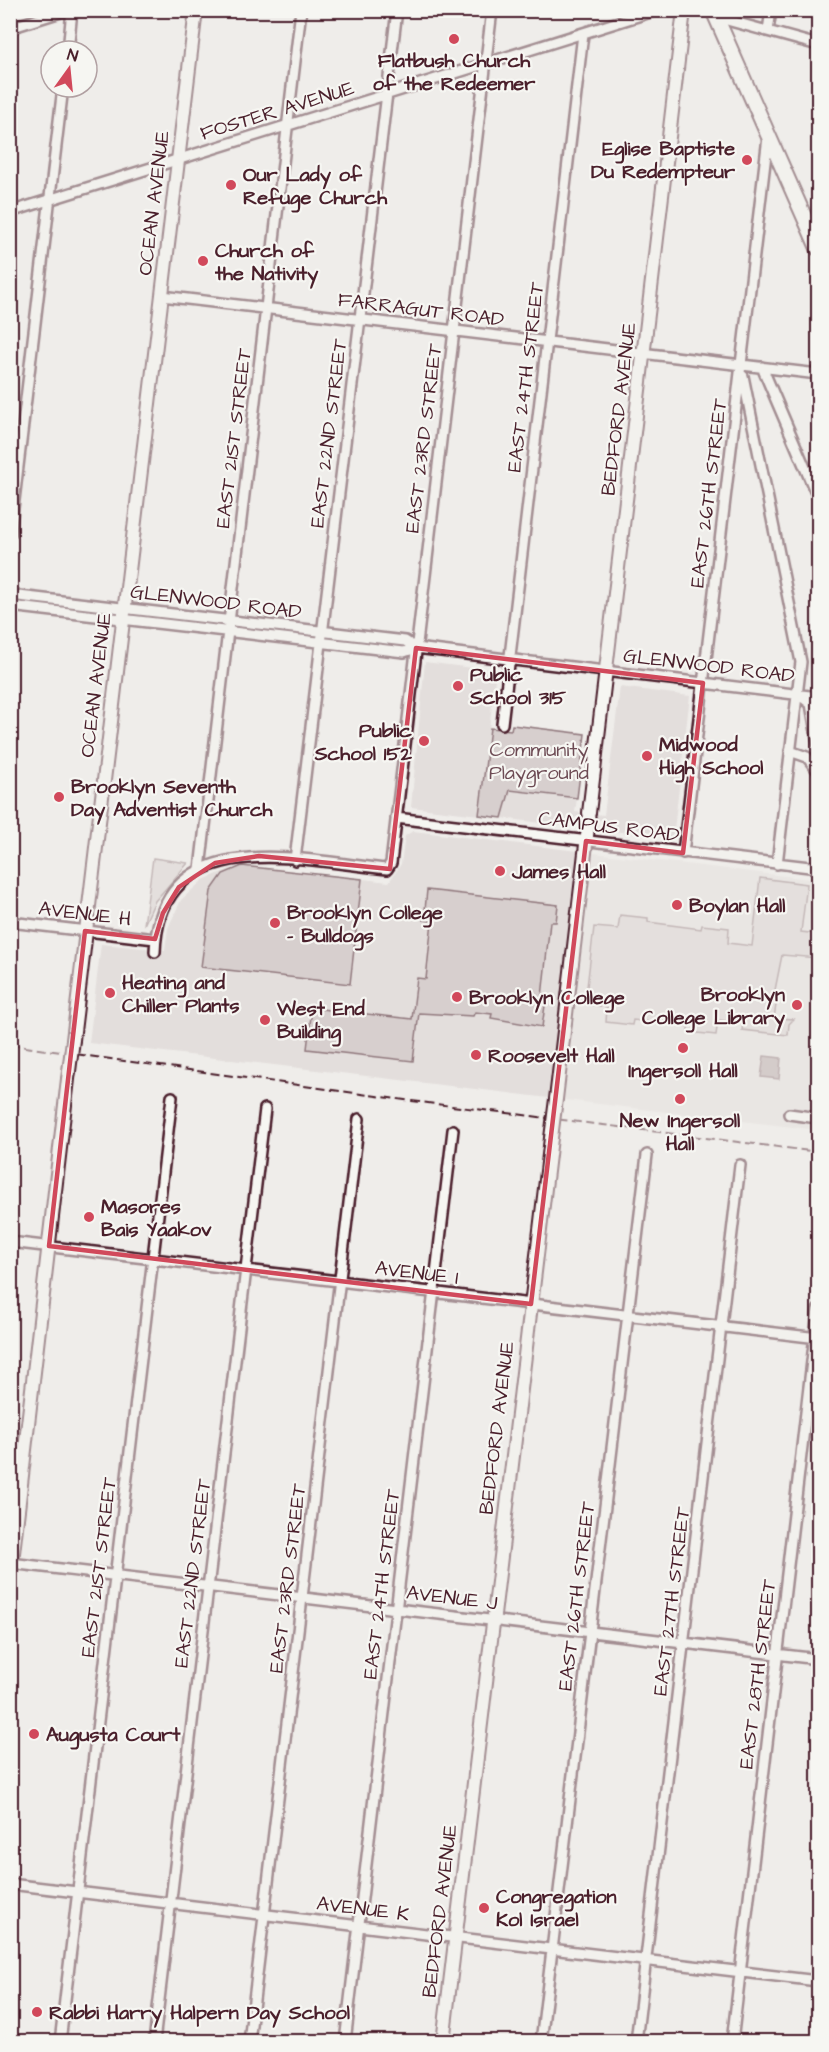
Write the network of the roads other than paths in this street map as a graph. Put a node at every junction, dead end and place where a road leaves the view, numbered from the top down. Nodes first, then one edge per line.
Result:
1 (67, 10) edge
2 (72, 10) edge
3 (196, 10) edge
4 (301, 10) edge
5 (396, 10) edge
6 (492, 10) edge
7 (657, 10) edge
8 (684, 10) edge
9 (771, 10) edge
10 (714, 14) edge
11 (10, 28) edge
12 (768, 31) junction
13 (583, 34) junction
14 (69, 39) edge
15 (819, 45) edge
16 (485, 65) junction
17 (386, 96) junction
18 (62, 99) edge
19 (288, 126) junction
20 (768, 137) junction
21 (178, 160) junction
22 (50, 200) junction
23 (10, 212) edge
24 (819, 248) edge
25 (162, 296) junction
26 (266, 309) junction
27 (360, 320) junction
28 (453, 331) junction
29 (547, 342) junction
30 (644, 354) junction
31 (741, 365) junction
32 (762, 368) junction
33 (819, 374) edge
34 (819, 498) edge
35 (10, 534) edge
36 (10, 595) edge
37 (10, 606) edge
38 (123, 614) junction
39 (229, 621) junction
40 (228, 632) junction
41 (322, 632) junction
42 (321, 643) junction
43 (416, 648) junction
44 (509, 659) junction
45 (606, 671) junction
46 (703, 683) junction
47 (799, 695) junction
48 (819, 697) edge
49 (502, 724) dead end
50 (819, 743) edge
51 (790, 751) junction
52 (819, 771) edge
53 (396, 818) junction
54 (586, 841) junction
55 (683, 853) junction
56 (295, 860) junction
57 (777, 864) junction
58 (819, 868) edge
59 (200, 869) junction
60 (10, 922) edge
61 (86, 931) junction
62 (155, 939) junction
63 (155, 952) dead end
64 (172, 1097) dead end
65 (266, 1109) dead end
66 (789, 1114) dead end
67 (819, 1118) edge
68 (359, 1119) dead end
69 (453, 1130) dead end
70 (647, 1155) dead end
71 (740, 1165) dead end
72 (10, 1242) edge
73 (48, 1246) junction
74 (153, 1259) junction
75 (246, 1270) junction
76 (340, 1281) junction
77 (434, 1292) junction
78 (531, 1304) junction
79 (819, 1310) edge
80 (628, 1315) junction
81 (722, 1327) junction
82 (817, 1338) edge
83 (12, 1563) edge
84 (115, 1575) junction
85 (10, 1579) edge
86 (208, 1587) junction
87 (302, 1598) junction
88 (396, 1609) junction
89 (493, 1620) junction
90 (590, 1632) junction
91 (684, 1643) junction
92 (777, 1654) junction
93 (819, 1659) edge
94 (10, 1884) edge
95 (77, 1892) junction
96 (171, 1903) junction
97 (265, 1914) junction
98 (358, 1926) junction
99 (455, 1937) junction
100 (552, 1949) junction
101 (646, 1960) junction
102 (740, 1971) junction
103 (819, 1981) edge
104 (60, 2042) edge
105 (154, 2042) edge
106 (249, 2042) edge
107 (345, 2042) edge
108 (443, 2042) edge
109 (541, 2042) edge
110 (636, 2042) edge
111 (732, 2042) edge

1 - 11 street
2 - 14 street
3 - 21 main road, OCEAN AVENUE
4 - 19 street, EAST 21ST STREET
5 - 17 street, EAST 22ND STREET
6 - 16 street, EAST 23RD STREET
7 - 13 street, FOSTER AVENUE
8 - 30 main road, BEDFORD AVENUE
9 - 12 street
10 - 12 street
10 - 20 main road
12 - 15 street
13 - 16 street, FOSTER AVENUE
13 - 29 street, EAST 24TH STREET
16 - 17 street, FOSTER AVENUE
16 - 28 street, EAST 23RD STREET
17 - 19 street, FOSTER AVENUE
17 - 27 street, EAST 22ND STREET
18 - 22 street
19 - 21 street, FOSTER AVENUE
19 - 26 street, EAST 21ST STREET
20 - 24 main road
20 - 31 street, EAST 26TH STREET
21 - 22 street, FOSTER AVENUE
21 - 25 main road, OCEAN AVENUE
22 - 23 street, FOSTER AVENUE
22 - 35 street
25 - 26 street, FARRAGUT ROAD
25 - 38 main road, OCEAN AVENUE
26 - 27 street, FARRAGUT ROAD
26 - 39 street, EAST 21ST STREET
27 - 28 street, FARRAGUT ROAD
27 - 41 street, EAST 22ND STREET
28 - 29 street, FARRAGUT ROAD
28 - 43 street, EAST 23RD STREET
29 - 30 street, FARRAGUT ROAD
29 - 44 street, EAST 24TH STREET
30 - 31 street, FARRAGUT ROAD
30 - 45 main road, BEDFORD AVENUE
31 - 32 street, FARRAGUT ROAD
31 - 46 street, EAST 26TH STREET
31 - 47 street
32 - 33 street, FARRAGUT ROAD
32 - 34 street
36 - 38 street, GLENWOOD ROAD
37 - 38 street, GLENWOOD ROAD
38 - 39 street, GLENWOOD ROAD
38 - 40 street, GLENWOOD ROAD
38 - 61 main road, OCEAN AVENUE
39 - 40 street, EAST 21ST STREET
39 - 41 street, GLENWOOD ROAD
40 - 42 street, GLENWOOD ROAD
40 - 59 street, EAST 21ST STREET
41 - 42 street, EAST 22ND STREET
41 - 43 street, GLENWOOD ROAD
42 - 43 street, GLENWOOD ROAD
42 - 56 street, EAST 22ND STREET
43 - 44 street, GLENWOOD ROAD
43 - 53 street, EAST 23RD STREET
44 - 45 street, GLENWOOD ROAD
44 - 49 street, EAST 24TH STREET
45 - 46 street, GLENWOOD ROAD
45 - 54 main road, BEDFORD AVENUE
46 - 47 street, GLENWOOD ROAD
46 - 55 street, EAST 26TH STREET
47 - 48 street, GLENWOOD ROAD
47 - 50 street
47 - 51 street
51 - 52 street
51 - 57 street
53 - 54 street, CAMPUS ROAD
53 - 56 street, EAST 23RD STREET
54 - 55 street, CAMPUS ROAD
54 - 78 main road, BEDFORD AVENUE, bridge
55 - 57 street, CAMPUS ROAD
56 - 59 street
57 - 58 street, CAMPUS ROAD
59 - 62 street
60 - 61 street, AVENUE H
61 - 62 street, AVENUE H
61 - 73 main road, OCEAN AVENUE, bridge
62 - 63 street
64 - 74 street, EAST 21ST STREET
65 - 75 street, EAST 22ND STREET
66 - 67 street
68 - 76 street, EAST 23RD STREET
69 - 77 street, EAST 24TH STREET
70 - 80 street, EAST 26TH STREET
71 - 81 street, EAST 27TH STREET
72 - 73 street, AVENUE I
73 - 74 street, AVENUE I
73 - 83 main road, OCEAN AVENUE
74 - 75 street, AVENUE I
74 - 84 street, EAST 21ST STREET
75 - 76 street, AVENUE I
75 - 86 street, EAST 22ND STREET
76 - 77 street, AVENUE I
76 - 87 street, EAST 23RD STREET
77 - 78 street, AVENUE I
77 - 88 street, EAST 24TH STREET
78 - 80 street, AVENUE I
78 - 89 main road, BEDFORD AVENUE
79 - 82 street, EAST 28TH STREET
80 - 81 street, AVENUE I
80 - 90 street, EAST 26TH STREET
81 - 82 street, AVENUE I
81 - 91 street, EAST 27TH STREET
82 - 92 street, EAST 28TH STREET
83 - 84 street, AVENUE J
83 - 85 main road, OCEAN AVENUE
84 - 86 street, AVENUE J
84 - 95 street, EAST 21ST STREET
86 - 87 street, AVENUE J
86 - 96 street, EAST 22ND STREET
87 - 88 street, AVENUE J
87 - 97 street, EAST 23RD STREET
88 - 89 street, AVENUE J
88 - 98 street, EAST 24TH STREET
89 - 90 street, AVENUE J
89 - 99 main road, BEDFORD AVENUE
90 - 91 street, AVENUE J
90 - 100 street, EAST 26TH STREET
91 - 92 street, AVENUE J
91 - 101 street, EAST 27TH STREET
92 - 93 street, AVENUE J
92 - 102 street, EAST 28TH STREET
94 - 95 street, AVENUE K
95 - 96 street, AVENUE K
95 - 104 street, EAST 21ST STREET
96 - 97 street, AVENUE K
96 - 105 street, EAST 22ND STREET
97 - 98 street, AVENUE K
97 - 106 street, EAST 23RD STREET
98 - 99 street, AVENUE K
98 - 107 street, EAST 24TH STREET
99 - 100 street, AVENUE K
99 - 108 main road, BEDFORD AVENUE
100 - 101 street, AVENUE K
100 - 109 street, EAST 26TH STREET
101 - 102 street, AVENUE K
101 - 110 street, EAST 27TH STREET
102 - 103 street, AVENUE K
102 - 111 street, EAST 28TH STREET

